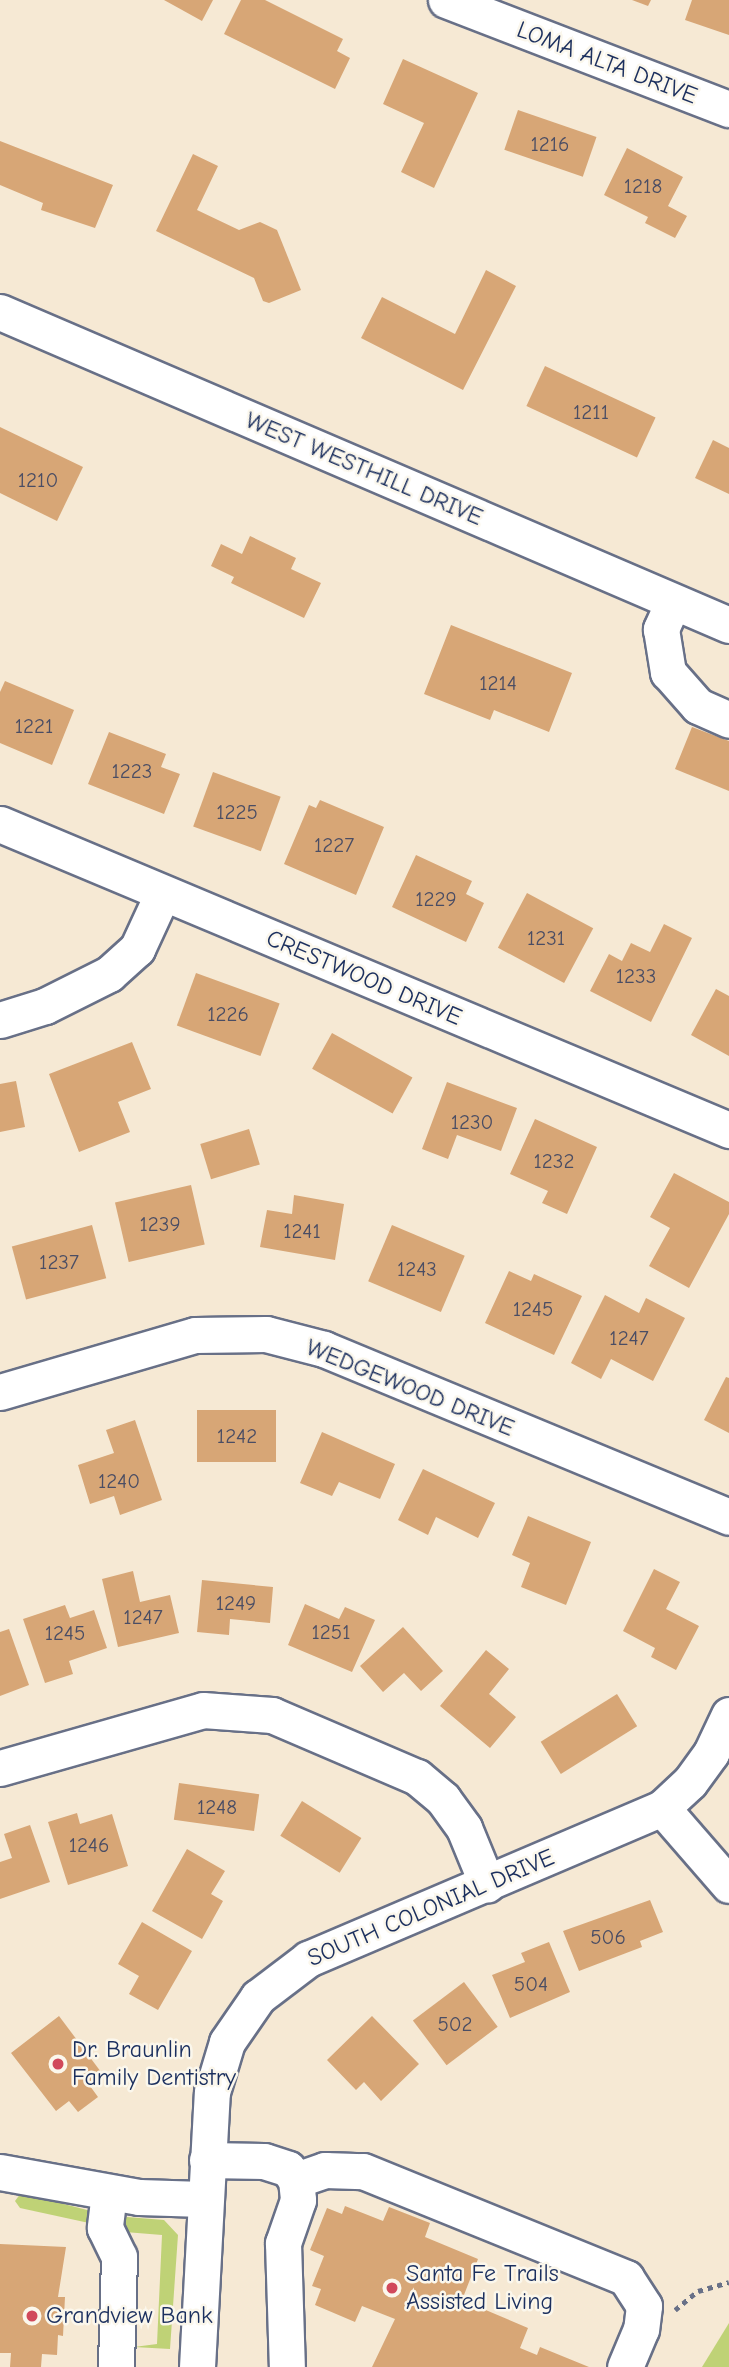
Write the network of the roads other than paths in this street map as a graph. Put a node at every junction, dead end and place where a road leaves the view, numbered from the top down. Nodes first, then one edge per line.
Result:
1 (446, 0) edge
2 (729, 109) edge
3 (0, 312) edge
4 (673, 602) junction
5 (729, 625) edge
6 (729, 720) edge
7 (0, 824) edge
8 (162, 895) junction
9 (0, 1020) edge
10 (729, 1130) edge
11 (0, 1392) edge
12 (729, 1517) edge
13 (729, 1715) edge
14 (0, 1768) edge
15 (662, 1808) junction
16 (487, 1884) junction
17 (729, 1885) edge
18 (207, 2160) junction
19 (0, 2172) edge
20 (296, 2180) junction
21 (109, 2193) junction
22 (203, 2199) junction
23 (116, 2367) edge
24 (198, 2367) edge
25 (286, 2367) edge
26 (625, 2367) edge

1 - 2 street, LOMA ALTA DRIVE
3 - 4 street, WEST WESTHILL DRIVE
4 - 5 street, WEST WESTHILL DRIVE
4 - 6 street
7 - 8 street, CRESTWOOD DRIVE
8 - 9 street
8 - 10 street, CRESTWOOD DRIVE
11 - 12 street, WEDGEWOOD DRIVE
13 - 15 street, SOUTH COLONIAL DRIVE
14 - 16 street
15 - 16 street, SOUTH COLONIAL DRIVE
15 - 17 street
16 - 18 street, SOUTH COLONIAL DRIVE
18 - 20 street
18 - 22 street, SOUTH COLONIAL DRIVE
19 - 21 street
20 - 25 street
20 - 26 street
21 - 22 street
21 - 23 street
22 - 24 street, SOUTH COLONIAL DRIVE

